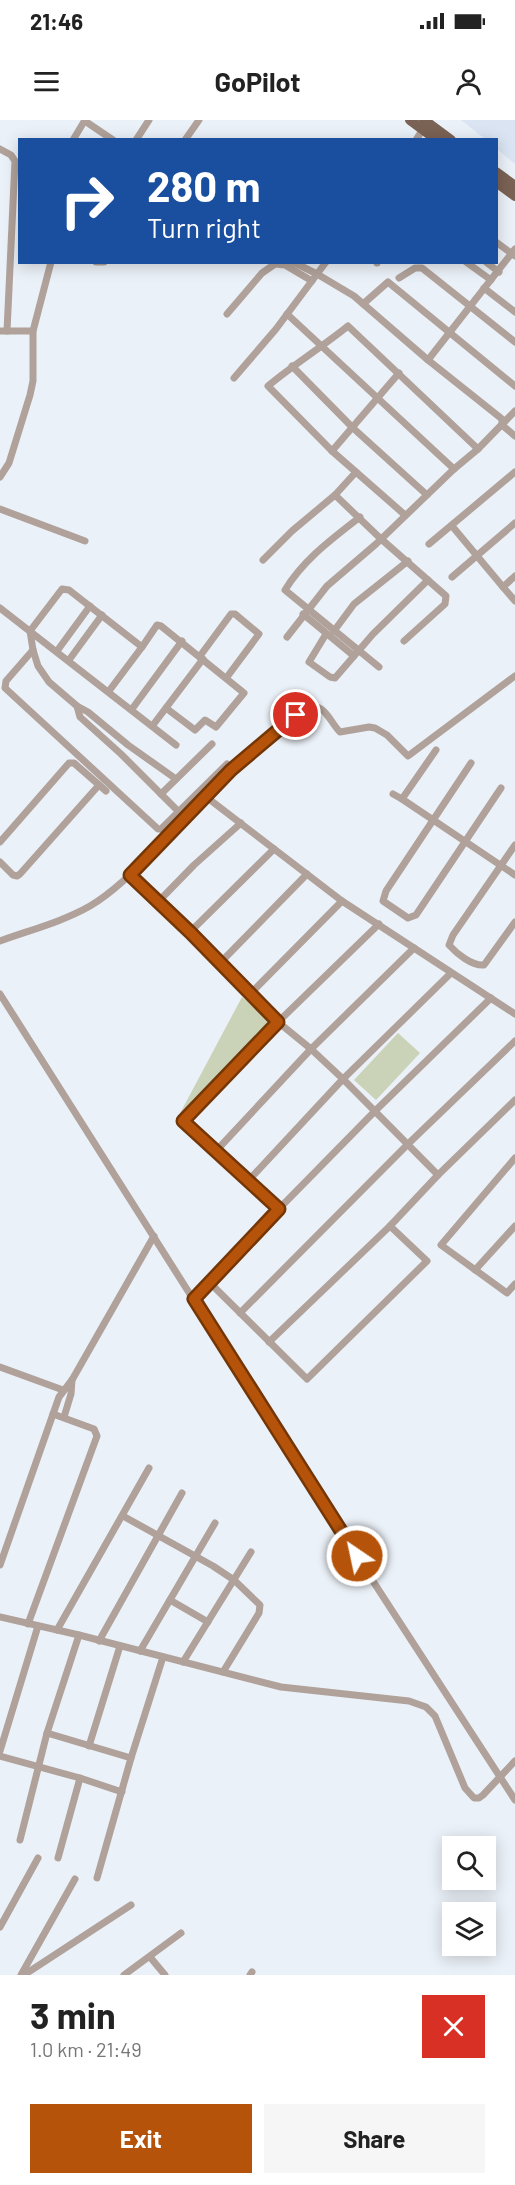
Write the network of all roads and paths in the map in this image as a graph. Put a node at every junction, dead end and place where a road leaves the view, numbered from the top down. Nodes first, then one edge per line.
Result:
1 (199, 120) edge
2 (410, 120) edge
3 (85, 121) edge
4 (147, 121) edge
5 (424, 125) edge
6 (73, 138) edge
7 (110, 138) edge
8 (137, 138) edge
9 (186, 138) edge
10 (435, 138) edge
11 (447, 138) edge
12 (0, 149) edge
13 (498, 173) edge
14 (498, 183) edge
15 (515, 186) edge
16 (515, 196) edge
17 (498, 243) edge
18 (514, 253) edge
19 (50, 264) edge
20 (297, 264) edge
21 (324, 264) edge
22 (469, 264) edge
23 (489, 264) edge
24 (499, 272) junction
25 (317, 274) junction
26 (399, 278) dead end
27 (491, 280) junction
28 (312, 281) junction
29 (484, 288) junction
30 (363, 304) junction
31 (470, 307) junction
32 (515, 312) edge
33 (227, 314) dead end
34 (287, 314) junction
35 (3, 331) edge
36 (33, 331) junction
37 (449, 333) junction
38 (515, 342) edge
39 (322, 347) junction
40 (428, 360) junction
41 (292, 366) junction
42 (399, 373) junction
43 (234, 378) dead end
44 (515, 386) edge
45 (377, 399) junction
46 (515, 411) edge
47 (502, 425) junction
48 (353, 428) junction
49 (515, 436) edge
50 (478, 449) junction
51 (332, 451) junction
52 (454, 469) junction
53 (515, 471) edge
54 (356, 472) junction
55 (0, 477) edge
56 (335, 495) junction
57 (427, 495) junction
58 (0, 509) edge
59 (405, 515) junction
60 (360, 517) junction
61 (515, 523) edge
62 (452, 526) junction
63 (380, 538) junction
64 (85, 541) dead end
65 (429, 544) dead end
66 (477, 555) junction
67 (263, 560) dead end
68 (408, 561) junction
69 (515, 576) edge
70 (452, 577) dead end
71 (428, 580) junction
72 (503, 587) junction
73 (515, 601) edge
74 (90, 606) junction
75 (0, 608) edge
76 (305, 611) junction
77 (102, 615) junction
78 (334, 630) junction
79 (30, 632) junction
80 (326, 634) junction
81 (287, 637) dead end
82 (182, 641) junction
83 (404, 641) dead end
84 (141, 647) junction
85 (33, 650) junction
86 (57, 651) junction
87 (357, 653) junction
88 (201, 658) junction
89 (69, 660) junction
90 (379, 667) dead end
91 (515, 676) edge
92 (227, 677) junction
93 (108, 691) junction
94 (77, 706) junction
95 (166, 708) junction
96 (132, 709) junction
97 (153, 725) junction
98 (176, 744) dead end
99 (212, 744) dead end
100 (128, 745) junction
101 (436, 750) dead end
102 (121, 754) junction
103 (471, 763) dead end
104 (227, 764) dead end
105 (176, 779) junction
106 (99, 785) junction
107 (501, 788) dead end
108 (106, 791) dead end
109 (161, 794) junction
110 (393, 794) dead end
111 (205, 796) junction
112 (402, 800) junction
113 (178, 812) junction
114 (185, 818) junction
115 (433, 820) junction
116 (241, 823) junction
117 (465, 841) junction
118 (0, 842) edge
119 (515, 845) edge
120 (274, 849) junction
121 (0, 862) edge
122 (501, 865) junction
123 (307, 874) junction
124 (515, 874) edge
125 (130, 875) junction
126 (342, 901) junction
127 (158, 902) junction
128 (515, 922) edge
129 (379, 924) junction
130 (190, 932) junction
131 (0, 940) edge
132 (414, 948) junction
133 (221, 962) junction
134 (451, 973) junction
135 (0, 994) edge
136 (250, 994) junction
137 (491, 998) junction
138 (515, 1014) edge
139 (278, 1022) junction
140 (515, 1041) edge
141 (311, 1049) junction
142 (343, 1079) junction
143 (515, 1100) edge
144 (375, 1111) junction
145 (408, 1144) junction
146 (216, 1151) junction
147 (515, 1158) edge
148 (438, 1176) junction
149 (248, 1181) junction
150 (279, 1209) junction
151 (390, 1226) junction
152 (515, 1226) edge
153 (154, 1236) junction
154 (475, 1270) junction
155 (208, 1281) junction
156 (515, 1284) edge
157 (194, 1299) junction
158 (240, 1313) junction
159 (269, 1342) junction
160 (0, 1367) edge
161 (72, 1380) junction
162 (63, 1390) junction
163 (53, 1414) junction
164 (64, 1417) junction
165 (149, 1468) dead end
166 (182, 1493) dead end
167 (123, 1516) junction
168 (215, 1523) dead end
169 (159, 1535) junction
170 (251, 1552) dead end
171 (196, 1556) junction
172 (0, 1565) edge
173 (234, 1580) junction
174 (170, 1600) junction
175 (0, 1617) edge
176 (208, 1622) junction
177 (28, 1624) junction
178 (38, 1626) junction
179 (57, 1630) junction
180 (79, 1635) junction
181 (99, 1641) junction
182 (120, 1646) junction
183 (140, 1652) junction
184 (163, 1657) junction
185 (183, 1662) junction
186 (223, 1672) junction
187 (47, 1733) junction
188 (89, 1746) junction
189 (0, 1751) edge
190 (0, 1756) edge
191 (131, 1758) junction
192 (515, 1761) edge
193 (39, 1767) junction
194 (501, 1777) junction
195 (80, 1778) junction
196 (122, 1792) junction
197 (515, 1800) edge
198 (20, 1840) dead end
199 (38, 1858) dead end
200 (58, 1858) dead end
201 (97, 1878) dead end
202 (75, 1879) dead end
203 (131, 1905) dead end
204 (0, 1927) edge
205 (181, 1933) dead end
206 (150, 1957) junction
207 (22, 1975) edge
208 (124, 1975) edge
209 (165, 1975) edge

1 - 9 street
2 - 5 main road
3 - 6 street
3 - 7 street
4 - 8 street
5 - 10 main road
5 - 11 main road
12 - 35 street
13 - 15 main road
14 - 16 main road
17 - 18 street
18 - 24 street
19 - 36 street
20 - 25 street
21 - 25 street
22 - 27 street
23 - 24 street
24 - 27 street
25 - 28 street
25 - 30 street
26 - 31 street
27 - 29 street
28 - 33 street
28 - 34 street
29 - 31 street
29 - 32 street
30 - 37 street
30 - 40 street
31 - 37 street
31 - 38 street
34 - 39 street
34 - 43 street
35 - 36 street
36 - 55 street
37 - 40 street
37 - 44 street
39 - 41 street
39 - 42 street
39 - 45 street
40 - 47 street
41 - 48 street
41 - 51 street
42 - 45 street
42 - 50 street
45 - 48 street
45 - 52 street
46 - 47 street
47 - 49 street
47 - 50 street
48 - 51 street
48 - 57 street
50 - 52 street
51 - 54 street
52 - 57 street
53 - 62 street
54 - 56 street
54 - 59 street
56 - 60 street
56 - 67 street
57 - 59 street
58 - 64 street
59 - 63 street
60 - 63 street
60 - 76 street
61 - 66 street
62 - 65 street
62 - 66 street
63 - 68 street
63 - 76 street
66 - 70 street
66 - 72 street
68 - 71 street
68 - 78 street
69 - 72 street
71 - 83 street
71 - 87 street
72 - 73 street
74 - 77 street
74 - 79 street
74 - 86 street
75 - 79 street
76 - 78 street
76 - 80 street
76 - 81 street
77 - 84 street
77 - 89 street
78 - 87 street
79 - 85 street
79 - 86 street
80 - 87 street
80 - 87 street
82 - 84 street
82 - 88 street
82 - 96 street
84 - 93 street
85 - 94 street
85 - 113 street
86 - 89 street
87 - 90 street
88 - 92 street
88 - 92 street
88 - 95 street
89 - 93 street
91 - 111 street
92 - 95 street
93 - 96 street
94 - 100 street
94 - 102 street
95 - 97 street
96 - 97 street
97 - 98 street
99 - 105 street
100 - 102 street
100 - 105 street
101 - 112 street
102 - 109 street
103 - 115 street
104 - 113 street
105 - 109 street
106 - 108 street
106 - 118 street
106 - 121 street
107 - 117 street
109 - 113 street
110 - 112 street
111 - 114 street
111 - 116 street
112 - 115 street
113 - 114 street
114 - 125 street
115 - 117 street
115 - 117 street
116 - 120 street
116 - 127 street
117 - 122 street
119 - 122 street
120 - 123 street
120 - 130 street
122 - 124 street
122 - 128 street
123 - 126 street
123 - 133 street
125 - 127 street
125 - 131 street
126 - 129 street
126 - 136 street
127 - 130 street
129 - 132 street
129 - 139 street
130 - 133 street
132 - 134 street
132 - 141 street
133 - 136 street
134 - 137 street
134 - 142 street
135 - 153 street
136 - 139 street
137 - 138 street
137 - 144 street
139 - 141 street
139 - 146 street
140 - 145 street
141 - 142 street
141 - 146 street
142 - 144 street
142 - 149 street
143 - 148 street
144 - 145 street
144 - 150 street
145 - 148 street
145 - 158 street
146 - 149 street
147 - 154 street
148 - 151 street
149 - 150 street
150 - 155 street
151 - 159 street
151 - 159 street
152 - 154 street
153 - 157 street
153 - 161 street
154 - 156 street
155 - 157 street
155 - 158 street
157 - 194 street
158 - 159 street
160 - 162 street
161 - 162 street
161 - 164 street
162 - 163 street
163 - 164 street
163 - 172 street
164 - 177 street
165 - 167 street
166 - 169 street
167 - 169 street
167 - 179 street
168 - 171 street
169 - 171 street
169 - 181 street
170 - 173 street
171 - 173 street
171 - 174 street
173 - 176 street
173 - 186 street
174 - 176 street
174 - 183 street
175 - 177 street
176 - 185 street
177 - 178 street
178 - 179 street
178 - 189 street
179 - 180 street
180 - 181 street
180 - 187 street
181 - 182 street
182 - 183 street
182 - 188 street
183 - 184 street
184 - 185 street
184 - 191 street
185 - 186 street
186 - 194 street
187 - 188 street
187 - 193 street
188 - 191 street
190 - 193 street
191 - 196 street
192 - 194 street
193 - 195 street
193 - 198 street
194 - 197 street
195 - 196 street
195 - 200 street
196 - 201 street
199 - 204 street
202 - 207 street
203 - 207 street
205 - 206 street
206 - 208 street
206 - 209 street

